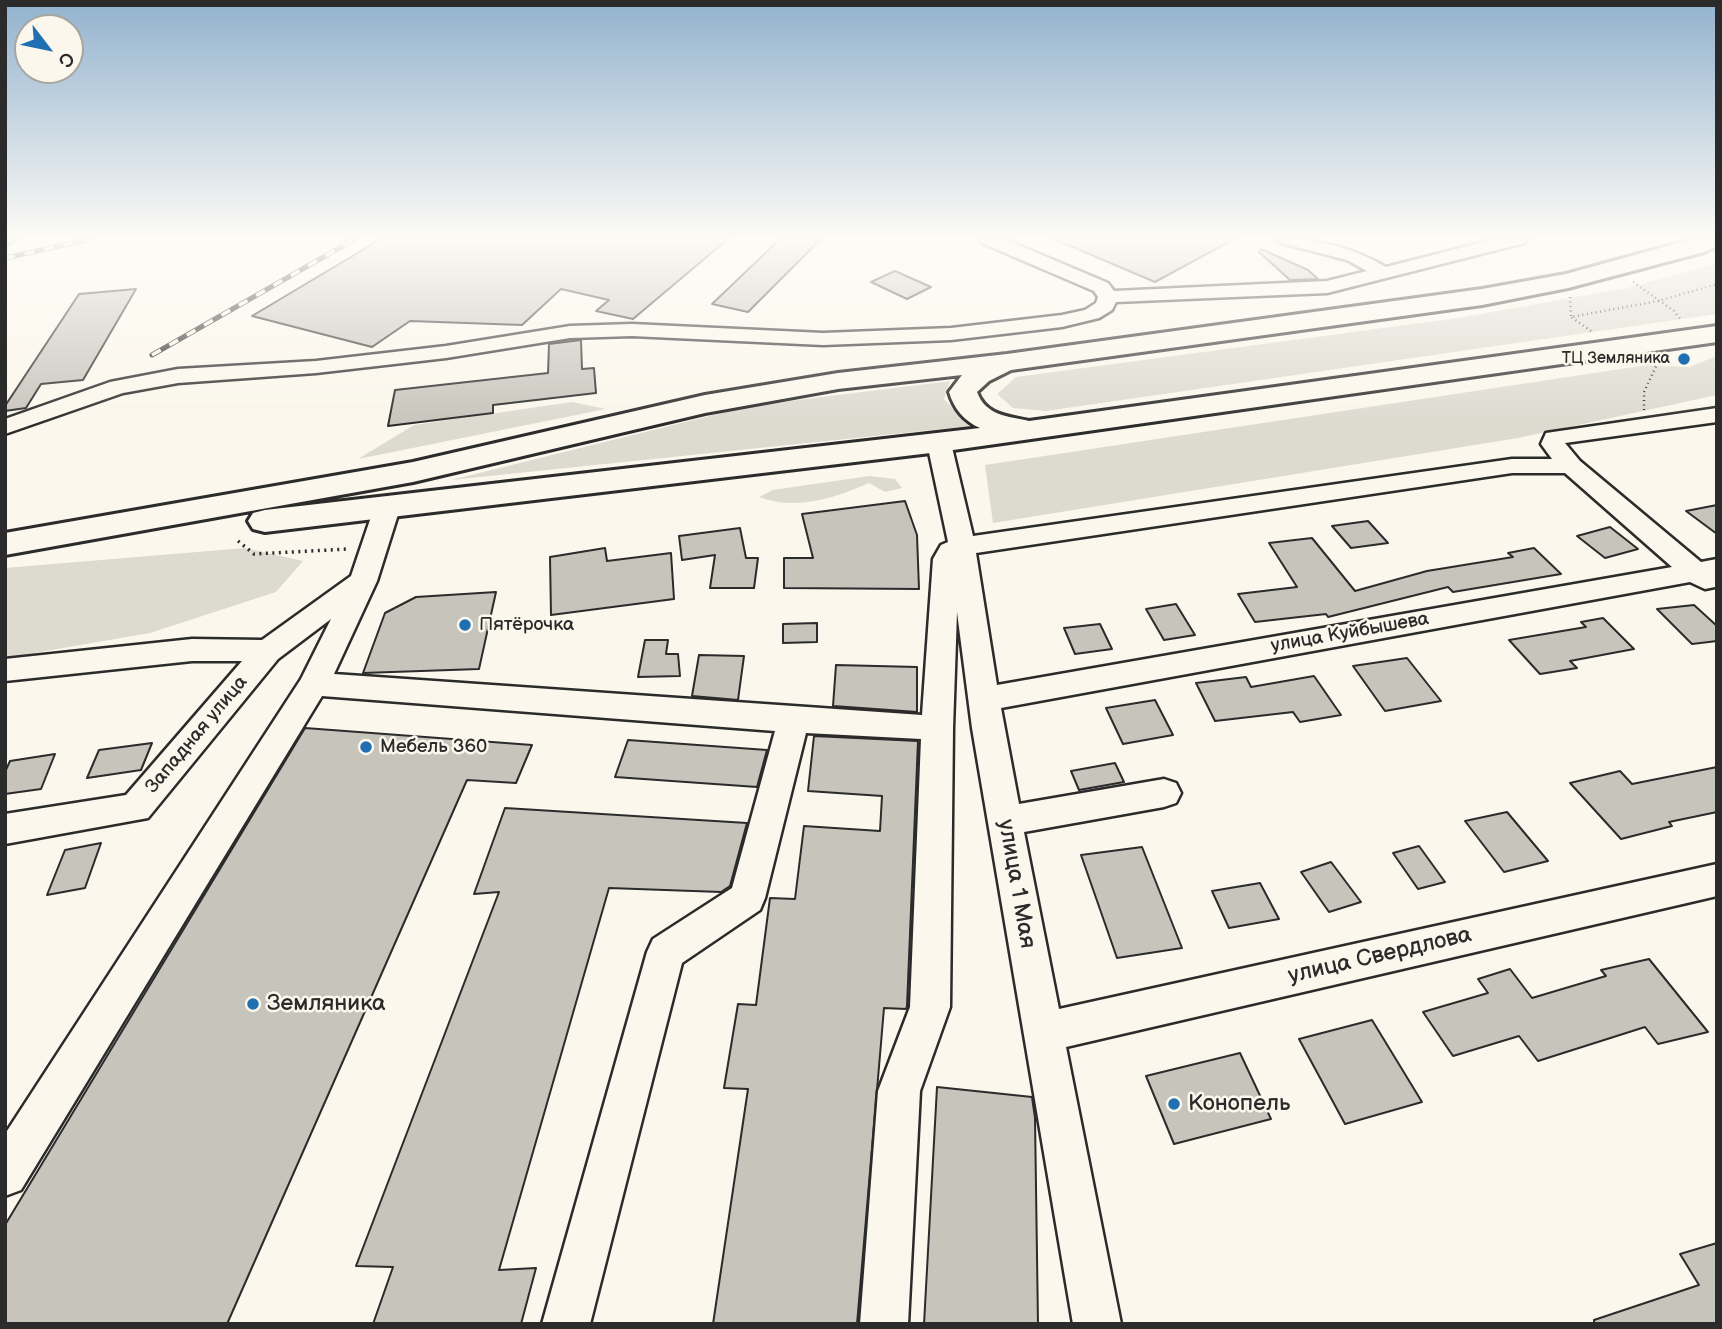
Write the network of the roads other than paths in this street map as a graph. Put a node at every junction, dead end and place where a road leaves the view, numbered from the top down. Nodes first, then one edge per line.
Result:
1 (1107, 301) edge
2 (1453, 301) edge
3 (1703, 336) edge
4 (1006, 362) junction
5 (1717, 415) edge
6 (5, 427) edge
7 (1034, 430) junction
8 (939, 443) junction
9 (1570, 466) junction
10 (387, 508) junction
11 (5, 544) edge
12 (962, 545) junction
13 (1710, 576) edge
14 (363, 581) junction
15 (268, 650) junction
16 (5, 670) edge
17 (314, 684) junction
18 (984, 699) junction
19 (794, 720) junction
20 (937, 728) junction
21 (1164, 793) dead end
22 (1005, 821) junction
23 (5, 829) edge
24 (1717, 880) edge
25 (1044, 1032) junction
26 (5, 1174) edge
27 (566, 1324) edge
28 (884, 1324) edge
29 (1097, 1324) edge

1 - 6 street
2 - 4 main road
3 - 7 main road
4 - 7 main road
4 - 11 main road
5 - 9 street
7 - 8 main road
8 - 10 main road
8 - 12 street, улица 1 Мая
9 - 12 street
9 - 13 street
10 - 11 main road
10 - 14 street
12 - 18 street, улица 1 Мая
12 - 20 street
13 - 18 street, улица Куйбышева
14 - 15 street, Западная улица
14 - 17 street
15 - 16 street
15 - 23 street, Западная улица
17 - 19 street
17 - 26 street
18 - 22 street, улица 1 Мая
19 - 20 street
19 - 27 street
20 - 28 street
21 - 22 street
22 - 25 street, улица 1 Мая
24 - 25 street, улица Свердлова
25 - 29 street, улица 1 Мая

